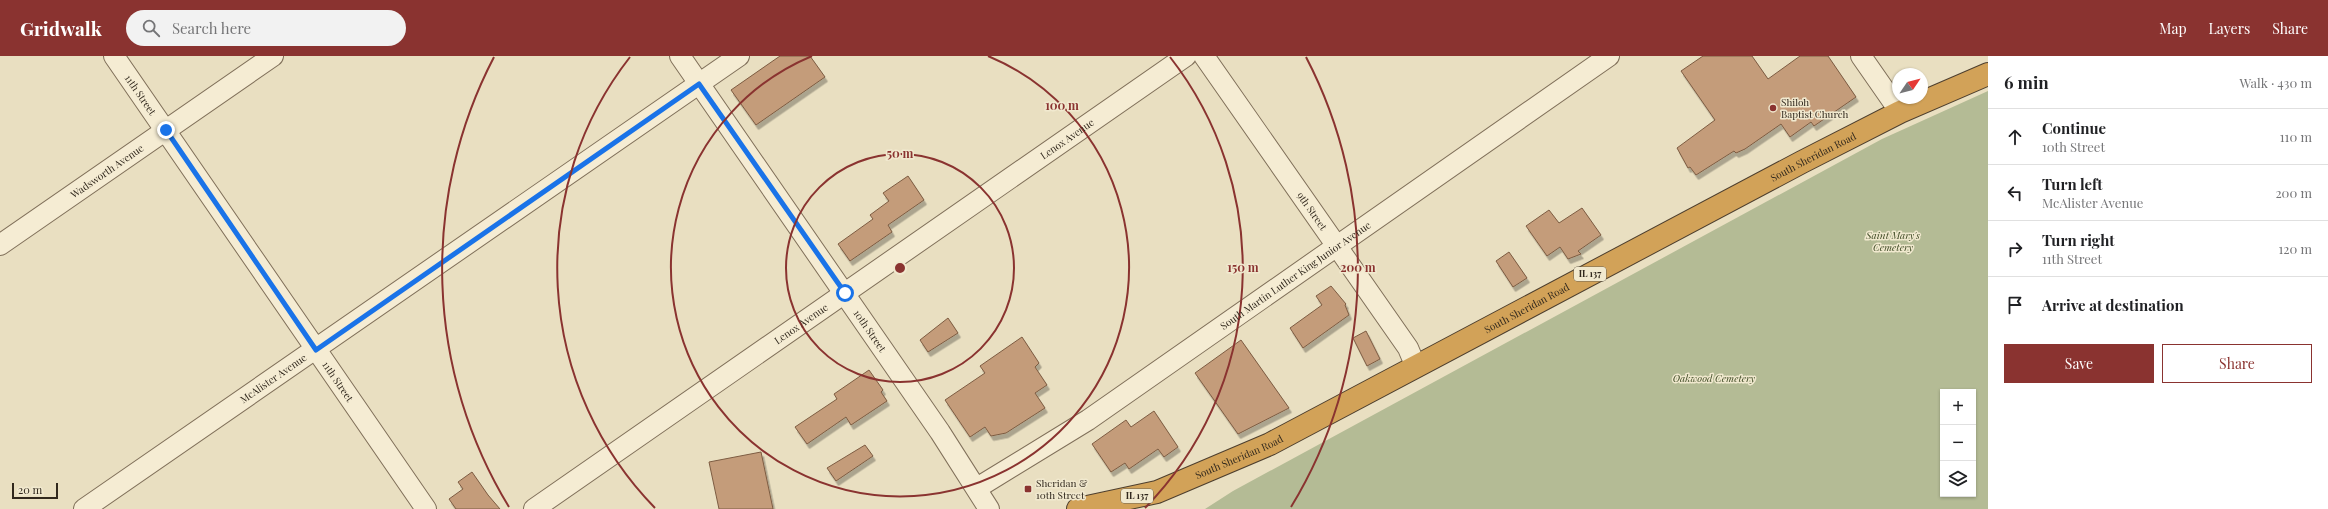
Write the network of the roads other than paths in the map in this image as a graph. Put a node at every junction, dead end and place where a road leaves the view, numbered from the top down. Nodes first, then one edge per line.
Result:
1 (114, 56) edge
2 (273, 56) edge
3 (680, 56) edge
4 (739, 56) edge
5 (1186, 56) edge
6 (1204, 56) edge
7 (1609, 56) edge
8 (1861, 56) edge
9 (1988, 74) edge
10 (699, 84) junction
11 (1900, 112) junction
12 (166, 130) junction
13 (0, 245) edge
14 (1337, 246) junction
15 (845, 293) junction
16 (316, 350) junction
17 (1416, 367) junction
18 (977, 488) junction
19 (84, 509) edge
20 (426, 509) edge
21 (534, 509) edge
22 (989, 509) edge
23 (1078, 509) edge

1 - 12 street, 11th Street
2 - 12 street, Wadsworth Avenue
3 - 10 street, 10th Street
4 - 10 street, McAlister Avenue
5 - 15 street, Lenox Avenue
6 - 14 street, 9th Street
7 - 14 street, South Martin Luther King Junior Avenue
8 - 11 street
9 - 11 highway, South Sheridan Road / IL 137
10 - 15 street, 10th Street
10 - 16 street, McAlister Avenue
11 - 17 highway, South Sheridan Road / IL 137
12 - 13 street, Wadsworth Avenue
12 - 16 street, 11th Street
14 - 17 street, 9th Street
14 - 18 street, South Martin Luther King Junior Avenue
15 - 18 street, 10th Street
15 - 21 street, Lenox Avenue
16 - 19 street, McAlister Avenue
16 - 20 street, 11th Street
17 - 23 highway, South Sheridan Road / IL 137
18 - 22 street, 10th Street

